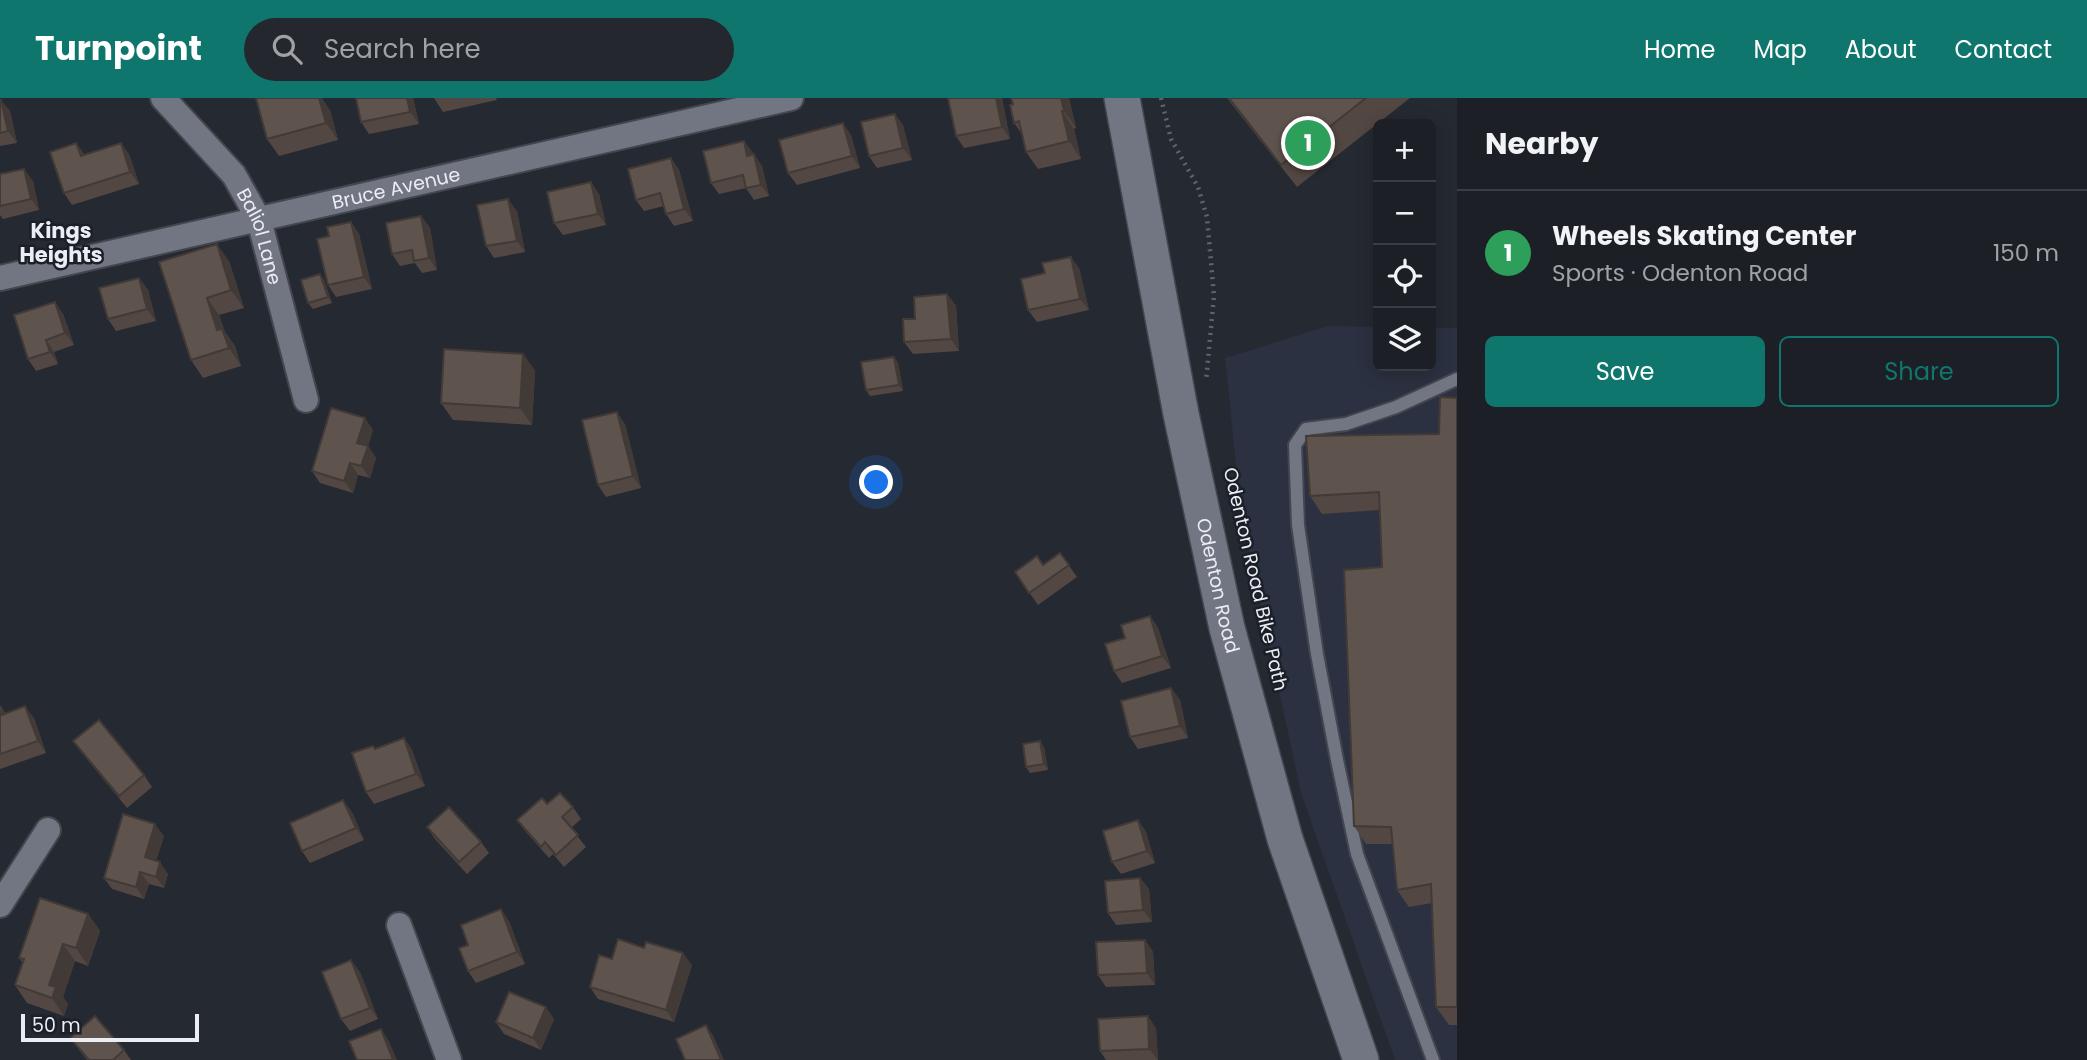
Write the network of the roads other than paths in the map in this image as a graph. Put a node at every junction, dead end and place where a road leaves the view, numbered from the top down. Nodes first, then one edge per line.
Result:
1 (163, 98) edge
2 (791, 98) edge
3 (1122, 98) edge
4 (259, 220) junction
5 (0, 278) edge
6 (1457, 379) edge
7 (306, 400) dead end
8 (48, 830) dead end
9 (0, 905) edge
10 (399, 925) dead end
11 (449, 1060) edge
12 (1361, 1060) edge
13 (1433, 1060) edge

1 - 4 street, Baliol Lane
2 - 4 street, Bruce Avenue
3 - 12 street, Odenton Road
4 - 5 street, Bruce Avenue
4 - 7 street, Baliol Lane
6 - 13 lane
8 - 9 street
10 - 11 street

